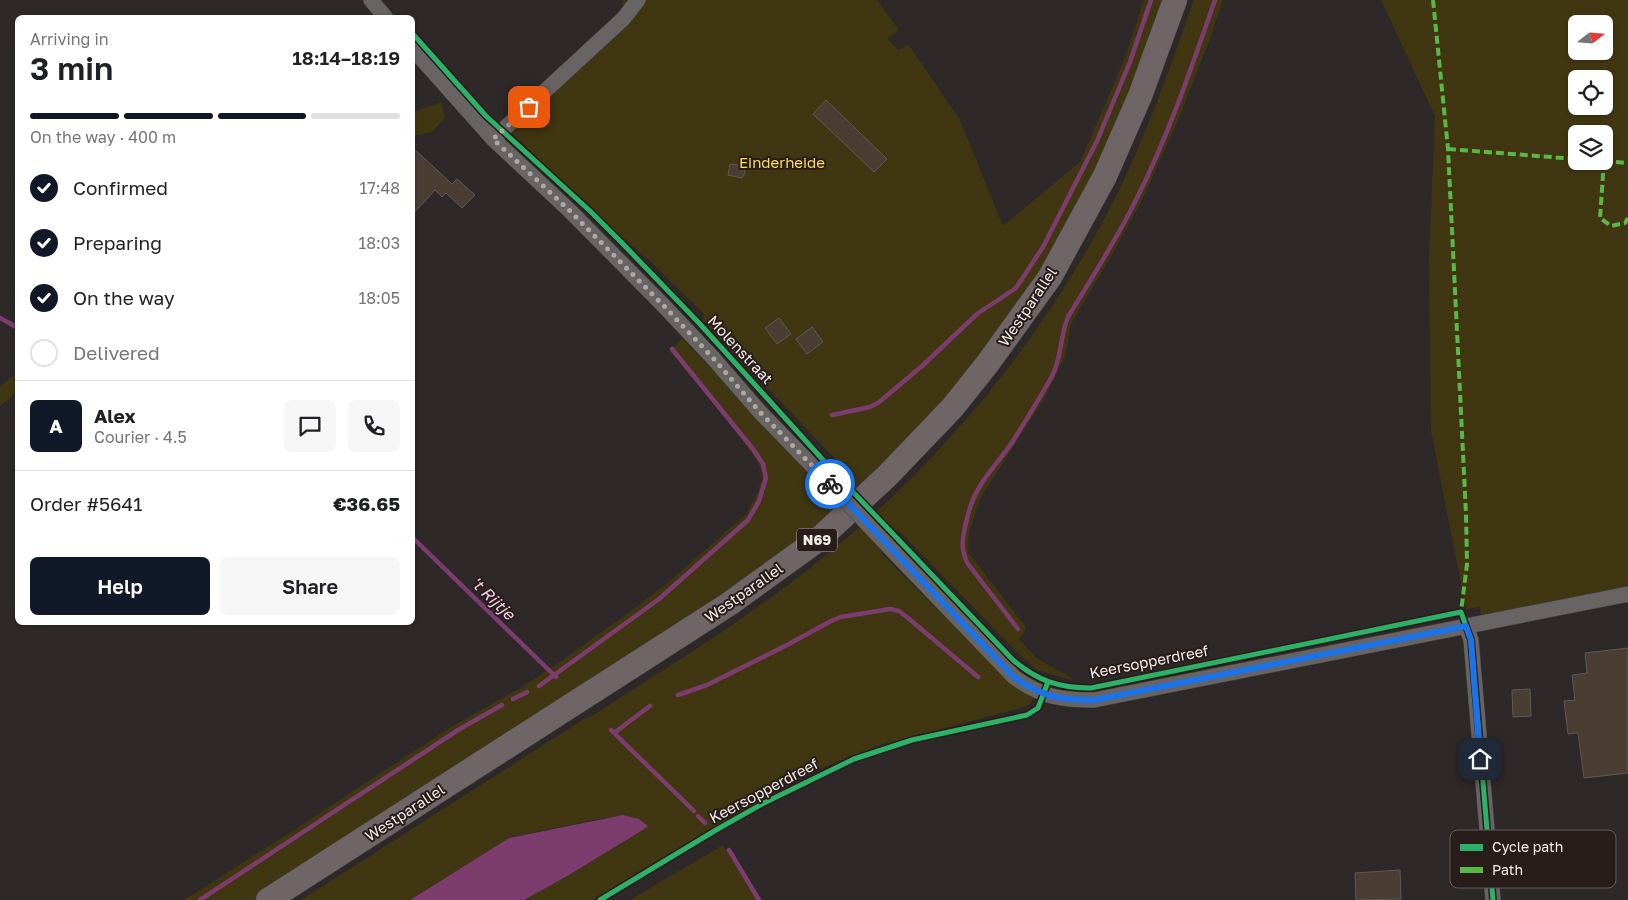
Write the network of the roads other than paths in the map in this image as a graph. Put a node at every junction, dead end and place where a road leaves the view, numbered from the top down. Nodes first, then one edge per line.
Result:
1 (371, 0) edge
2 (638, 0) edge
3 (1175, 0) edge
4 (1190, 0) edge
5 (384, 15) edge
6 (415, 51) edge
7 (493, 139) junction
8 (1628, 594) edge
9 (1466, 626) junction
10 (1044, 695) joint
11 (1487, 830) edge
12 (268, 900) edge
13 (294, 900) edge

1 - 5 street
2 - 7 street
3 - 12 main road, Westparallel / N69
4 - 13 main road, Westparallel / N69
6 - 7 street, Molenstraat
7 - 10 street, Molenstraat, bridge
8 - 9 street, Keersopperdreef
9 - 10 street, Keersopperdreef
9 - 11 street

